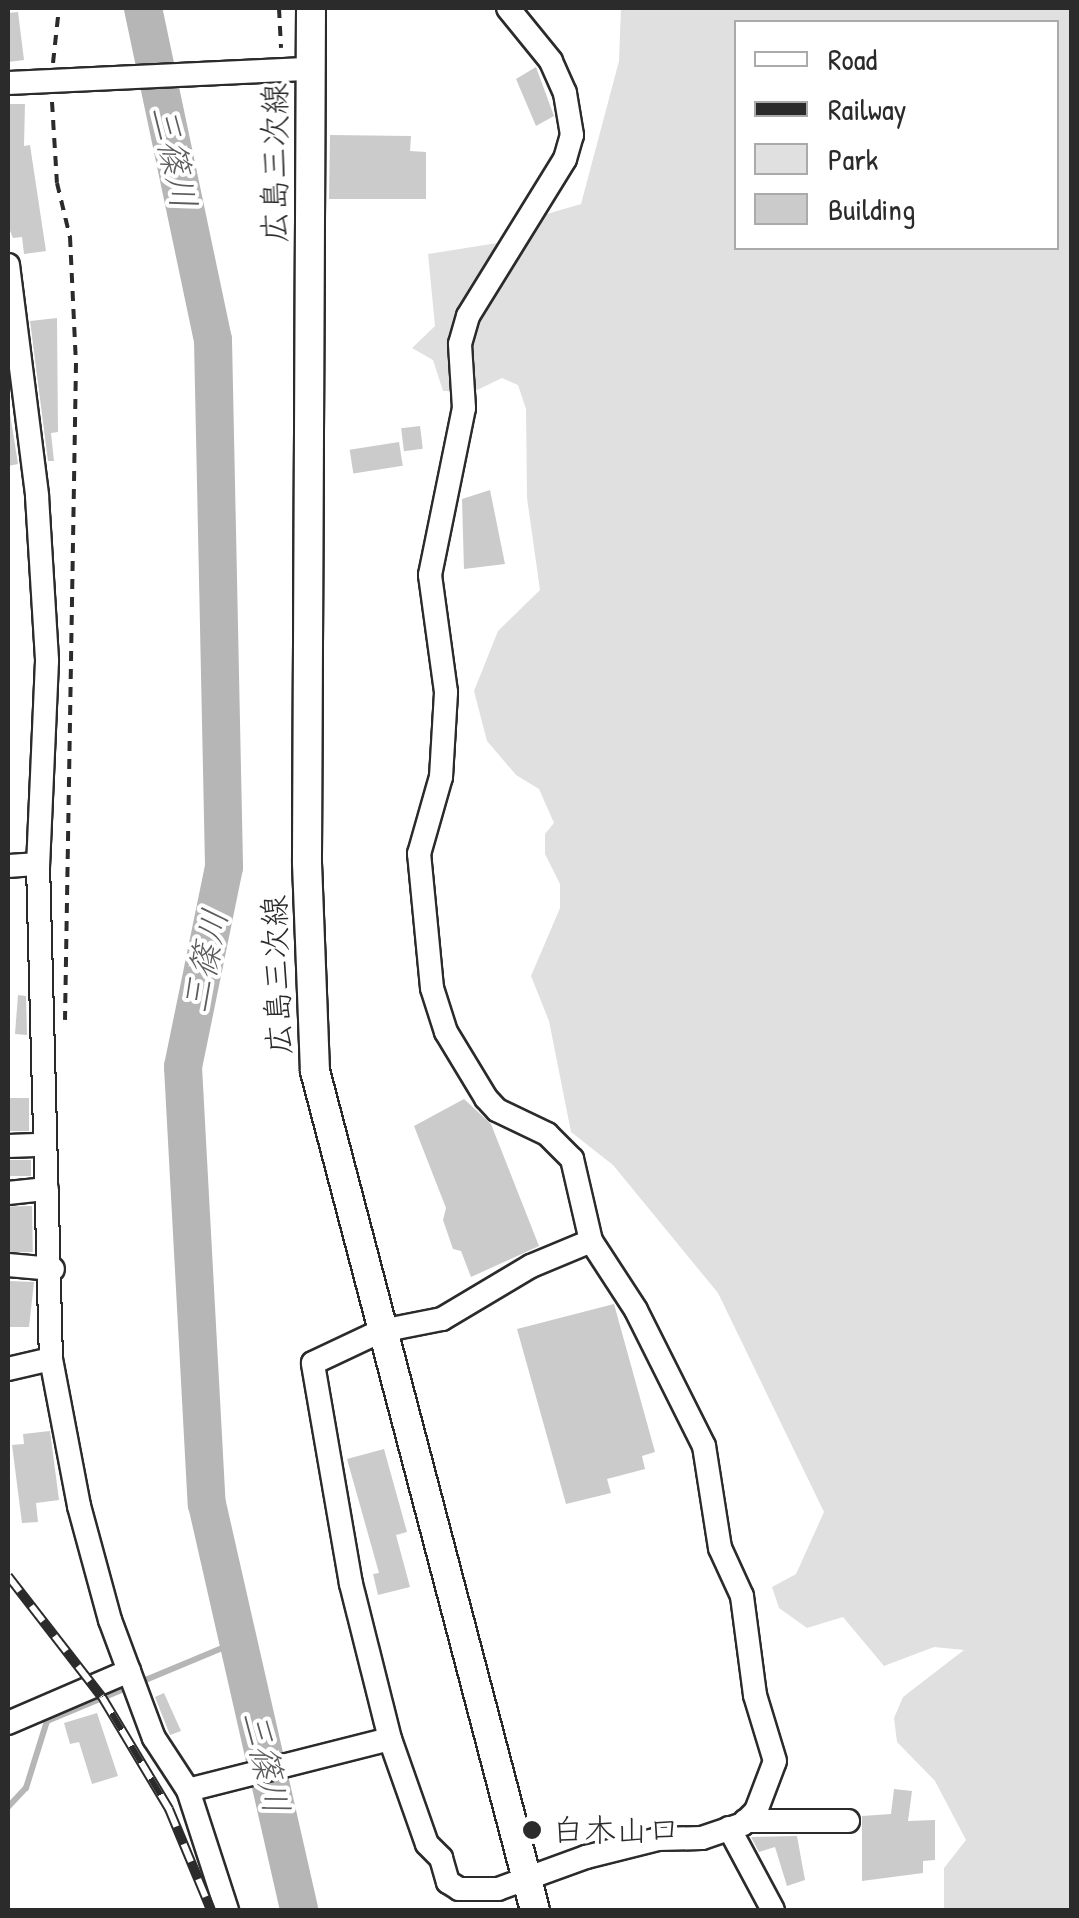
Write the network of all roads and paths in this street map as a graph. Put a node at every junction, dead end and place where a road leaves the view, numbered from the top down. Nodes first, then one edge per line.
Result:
1 (311, 8) edge
2 (508, 8) edge
3 (310, 69) junction
4 (8, 83) edge
5 (8, 265) edge
6 (38, 864) junction
7 (8, 866) edge
8 (44, 1145) junction
9 (8, 1146) edge
10 (47, 1189) junction
11 (8, 1194) edge
12 (591, 1241) junction
13 (8, 1264) edge
14 (53, 1269) junction
15 (381, 1331) junction
16 (51, 1359) junction
17 (8, 1369) edge
18 (129, 1671) junction
19 (8, 1723) edge
20 (384, 1741) junction
21 (193, 1789) junction
22 (848, 1821) dead end
23 (737, 1825) junction
24 (528, 1882) junction
25 (227, 1910) edge
26 (536, 1910) edge
27 (773, 1910) edge

1 - 3 main road, 広島三次線
2 - 12 street
3 - 4 street
3 - 15 main road, 広島三次線
5 - 6 street
6 - 7 street
6 - 8 street
8 - 9 street
8 - 10 street
10 - 11 street
10 - 14 street
12 - 15 street
12 - 23 street
13 - 14 street
14 - 16 street
15 - 20 street
15 - 24 main road, 広島三次線
16 - 17 street
16 - 18 street
18 - 19 street
18 - 21 street
20 - 21 street
20 - 24 street
21 - 25 street
22 - 23 street
23 - 24 street
23 - 27 street
24 - 26 main road, 広島三次線

